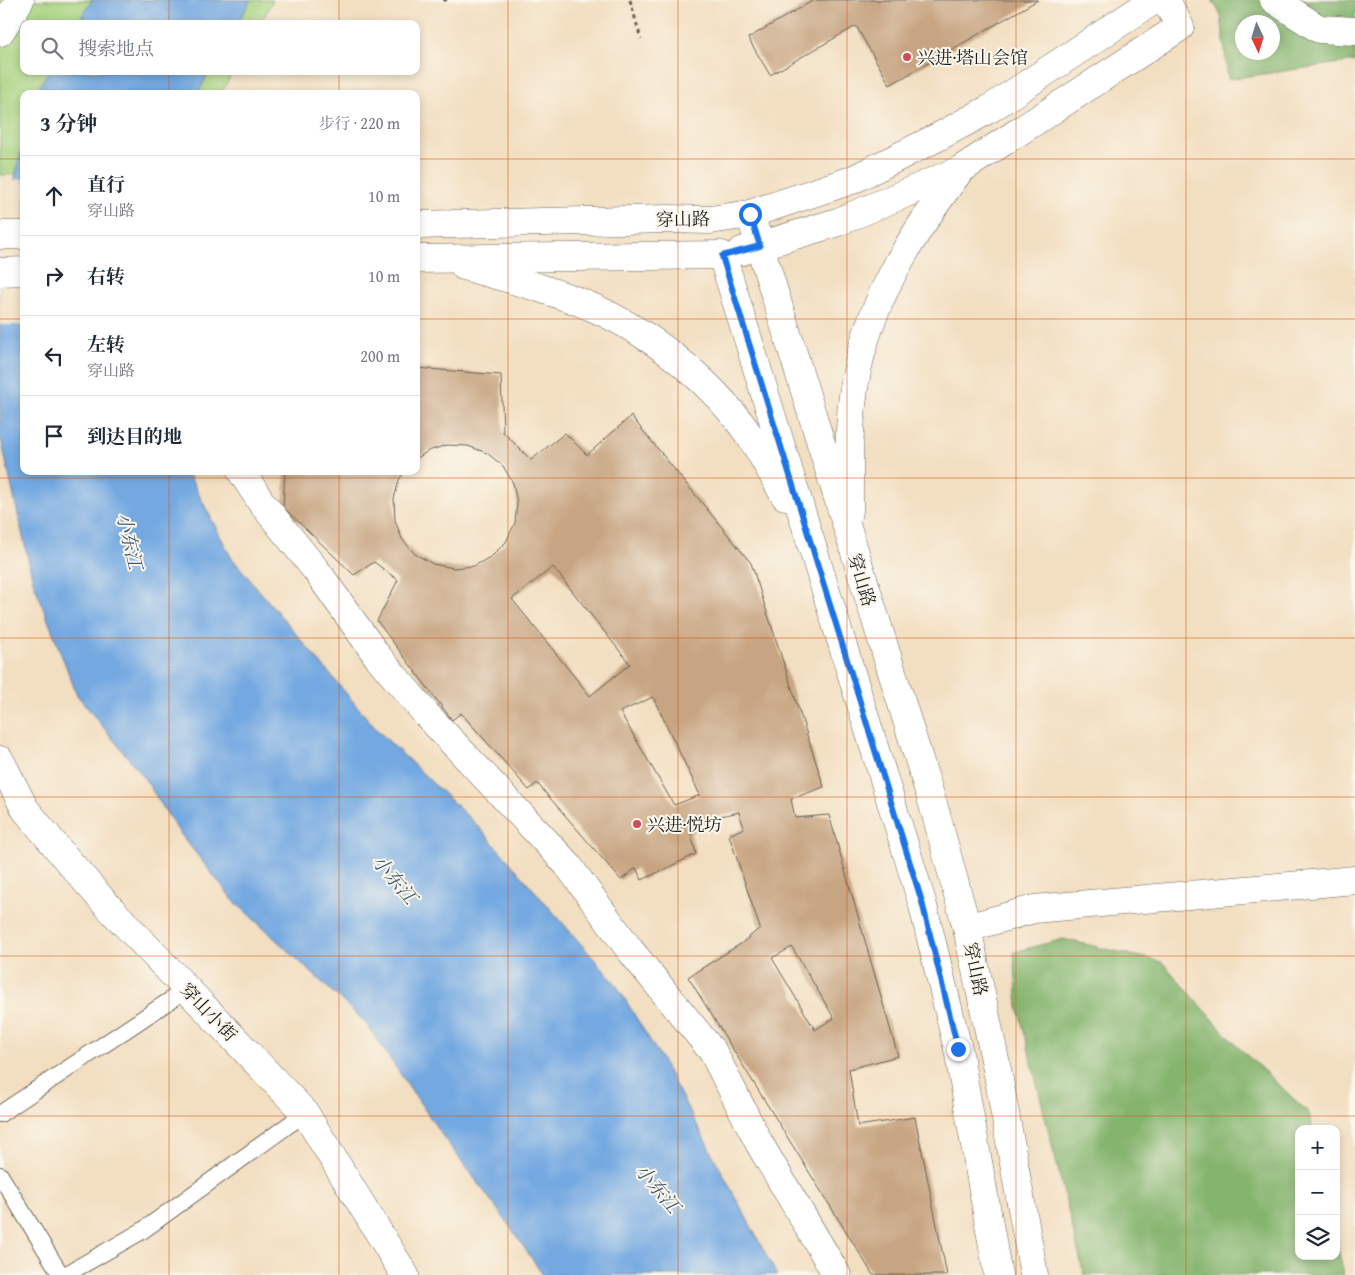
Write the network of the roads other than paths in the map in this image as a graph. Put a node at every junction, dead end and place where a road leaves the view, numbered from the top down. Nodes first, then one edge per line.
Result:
1 (20, 0) edge
2 (1154, 0) edge
3 (1166, 0) edge
4 (1274, 0) edge
5 (0, 32) edge
6 (1355, 32) edge
7 (960, 170) junction
8 (750, 214) junction
9 (710, 220) junction
10 (420, 225) edge
11 (0, 235) edge
12 (20, 235) edge
13 (760, 246) junction
14 (722, 256) junction
15 (427, 259) edge
16 (20, 271) edge
17 (0, 272) edge
18 (244, 475) edge
19 (810, 538) junction
20 (849, 540) junction
21 (0, 760) edge
22 (1355, 880) edge
23 (967, 928) junction
24 (188, 989) junction
25 (305, 1113) junction
26 (0, 1114) edge
27 (0, 1174) edge
28 (63, 1275) edge
29 (404, 1275) edge
30 (837, 1275) edge
31 (998, 1275) edge
32 (1034, 1275) edge

1 - 5 main road
2 - 8 main road
3 - 7 main road
4 - 6 main road
7 - 13 main road
7 - 20 main road
8 - 9 main road, 穿山路
8 - 13 main road, 穿山路
9 - 10 main road, 穿山路
9 - 14 main road
11 - 12 main road
13 - 14 main road
13 - 20 main road, 穿山路
14 - 15 main road, 穿山路
14 - 19 main road, 穿山路
15 - 19 main road
16 - 17 main road
18 - 30 main road
19 - 31 main road, 穿山路
20 - 23 main road, 穿山路
21 - 24 main road, 穿山小街
22 - 23 main road
23 - 32 main road, 穿山路
24 - 25 main road, 穿山小街
24 - 26 lane
25 - 28 lane
25 - 29 main road, 穿山小街
27 - 28 lane

